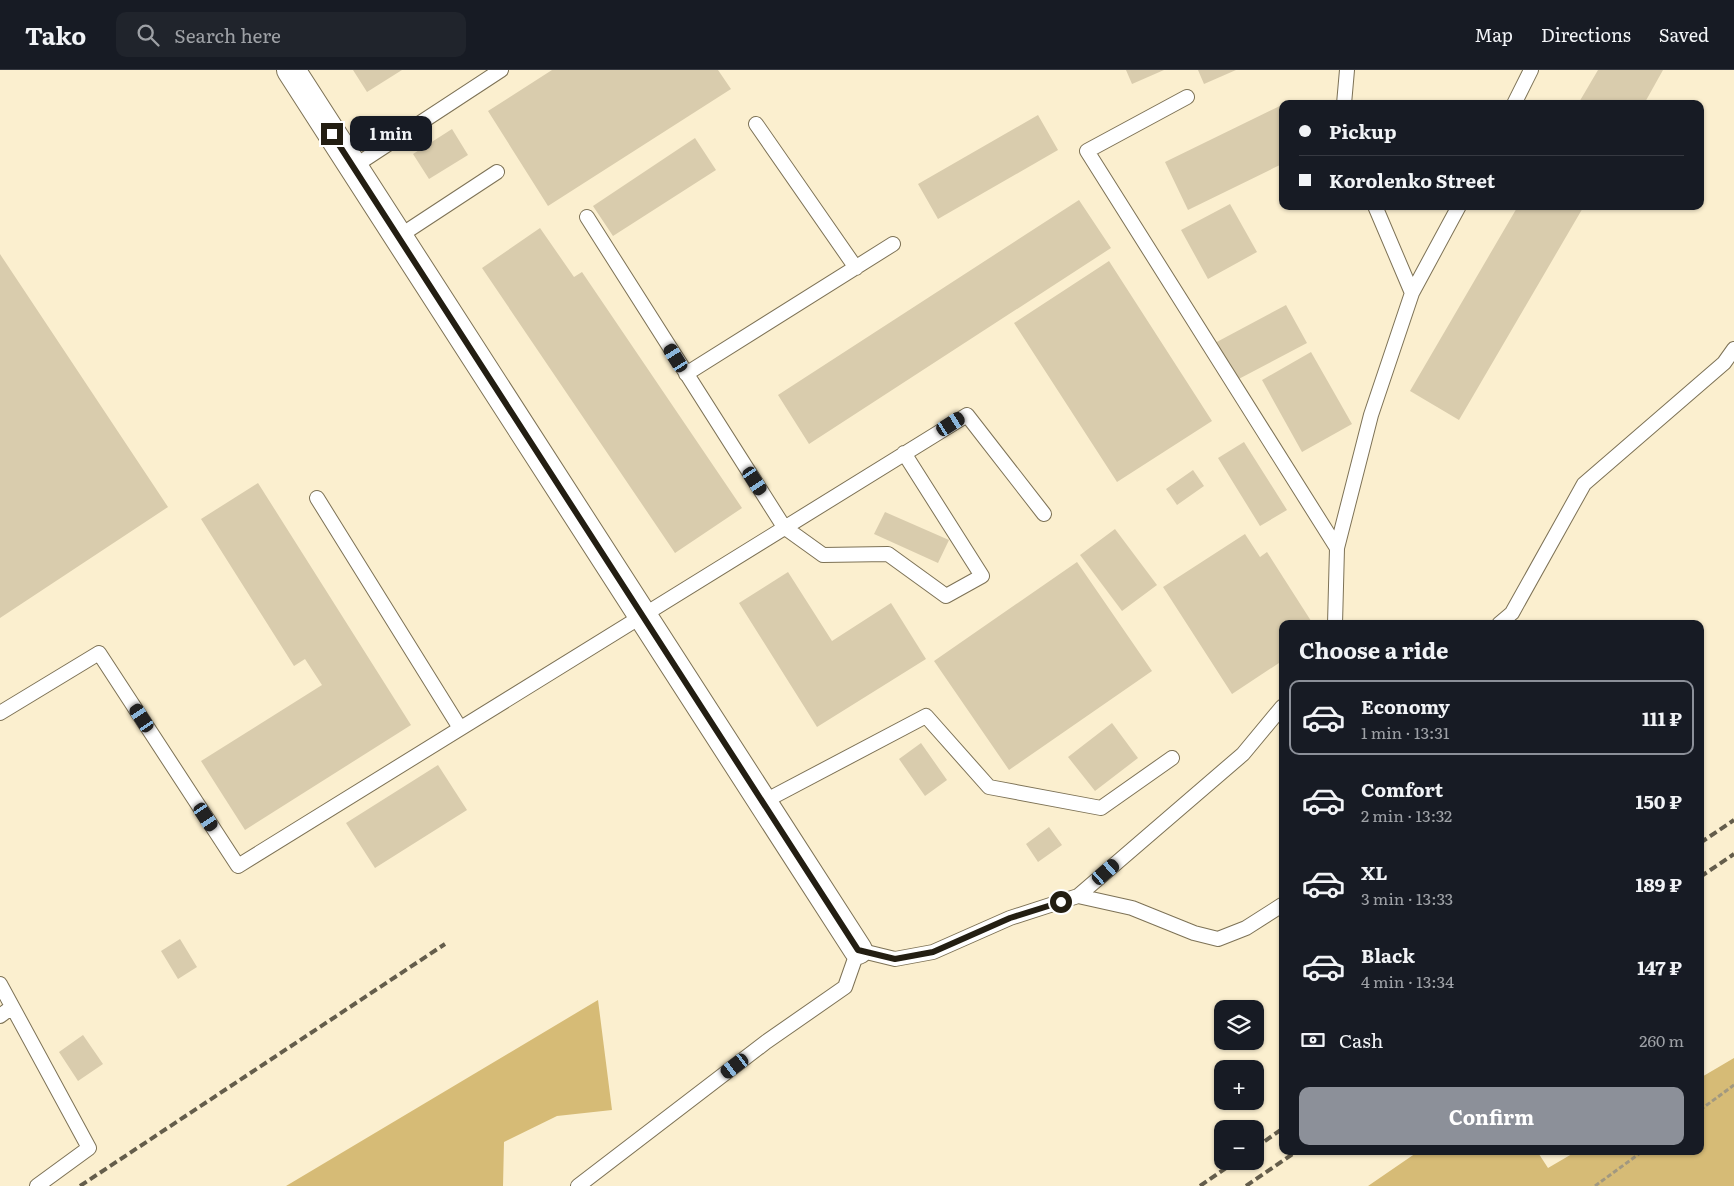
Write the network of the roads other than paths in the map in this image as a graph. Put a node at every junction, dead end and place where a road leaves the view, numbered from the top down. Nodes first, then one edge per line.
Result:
1 (291, 70) edge
2 (501, 70) edge
3 (1347, 70) edge
4 (1531, 70) edge
5 (1186, 97) dead end
6 (1344, 100) edge
7 (1516, 100) edge
8 (756, 124) dead end
9 (353, 166) junction
10 (497, 172) dead end
11 (1377, 210) edge
12 (1457, 210) edge
13 (587, 217) dead end
14 (398, 237) junction
15 (892, 244) dead end
16 (856, 268) junction
17 (1412, 293) junction
18 (1734, 349) edge
19 (686, 374) junction
20 (904, 453) junction
21 (317, 498) dead end
22 (1044, 514) dead end
23 (784, 527) junction
24 (1337, 548) junction
25 (642, 615) junction
26 (1335, 620) edge
27 (1504, 620) edge
28 (1279, 711) edge
29 (0, 713) edge
30 (460, 728) junction
31 (1172, 758) dead end
32 (763, 802) junction
33 (1078, 896) junction
34 (1279, 907) edge
35 (858, 950) junction
36 (0, 984) edge
37 (12, 1007) junction
38 (0, 1016) edge
39 (38, 1186) edge
40 (578, 1186) edge

1 - 9 street
2 - 9 lane
3 - 6 lane
4 - 7 lane
5 - 24 lane
8 - 16 lane
9 - 14 street
10 - 14 lane
11 - 17 lane
12 - 17 lane
13 - 19 lane
14 - 25 street
15 - 16 lane
16 - 19 lane
17 - 24 lane
18 - 27 lane
19 - 23 lane
20 - 22 lane
20 - 23 lane
20 - 23 lane
21 - 30 lane
23 - 25 lane
24 - 26 lane
25 - 30 lane
25 - 32 street
28 - 33 lane
29 - 30 lane
31 - 32 lane
32 - 35 street
33 - 34 lane
33 - 35 lane
35 - 40 lane
36 - 37 lane
37 - 38 lane
37 - 39 lane

